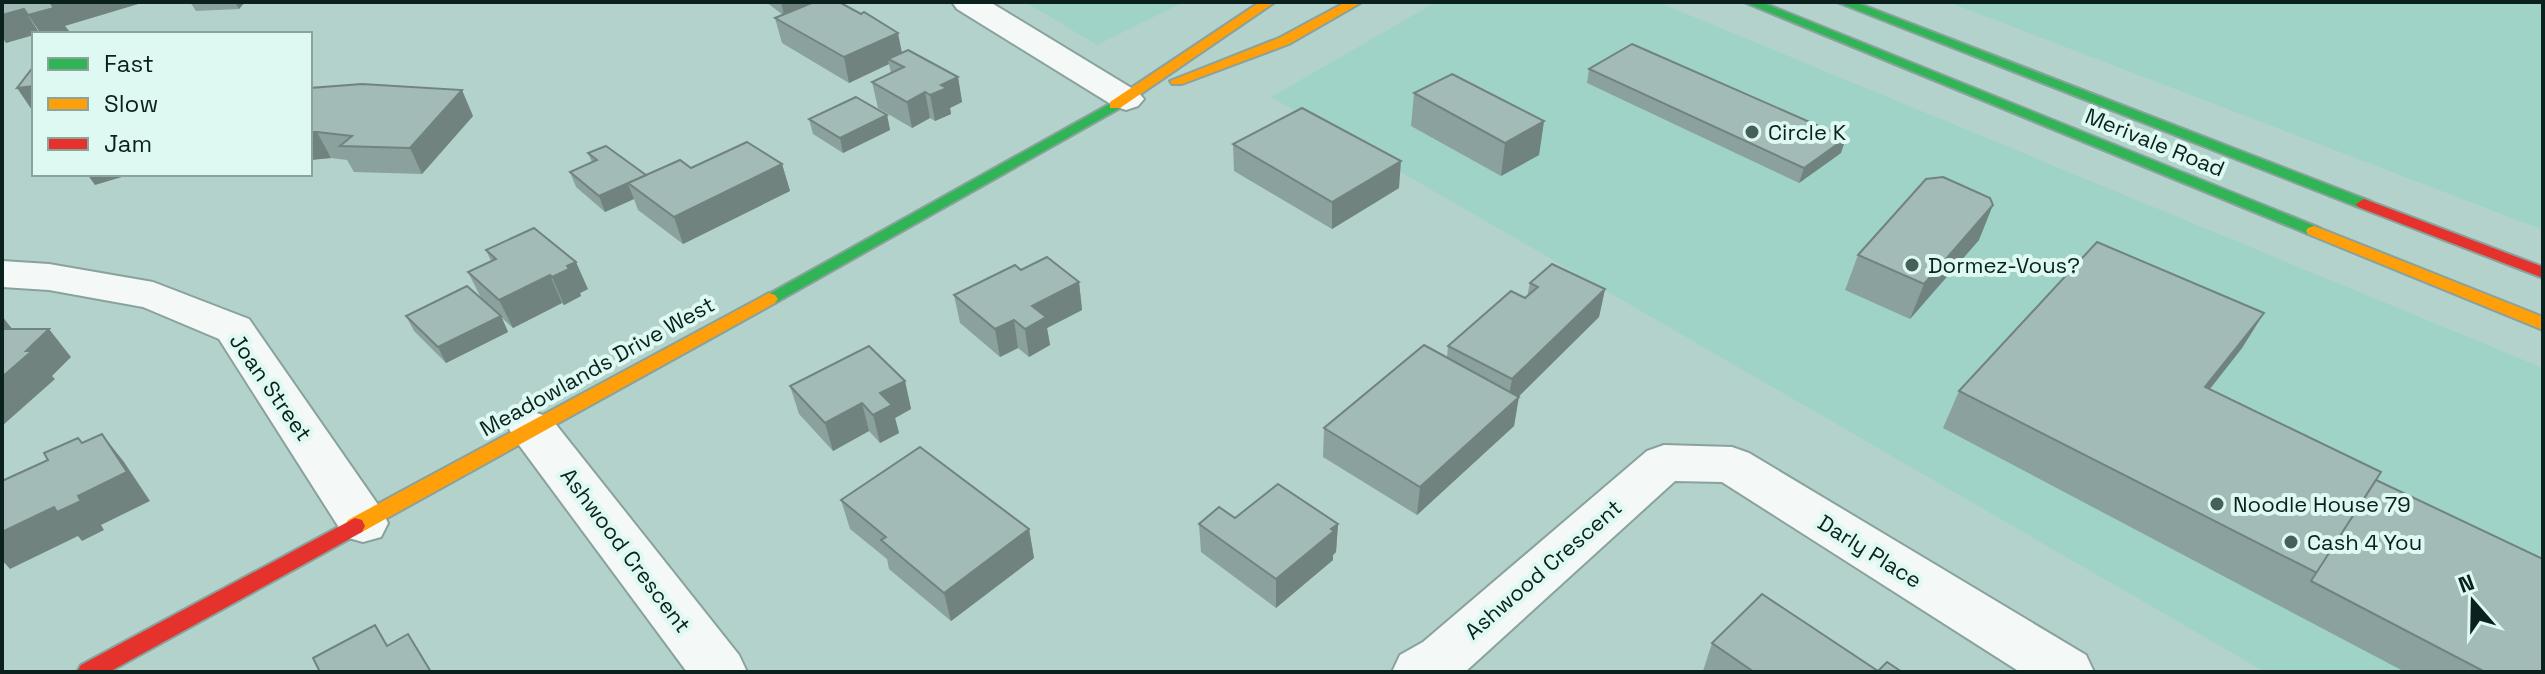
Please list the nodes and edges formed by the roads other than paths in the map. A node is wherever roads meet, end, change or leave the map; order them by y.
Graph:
1 (968, 2) edge
2 (1269, 2) edge
3 (1356, 2) edge
4 (1750, 2) edge
5 (1843, 2) edge
6 (1126, 99) junction
7 (2543, 273) edge
8 (2, 274) edge
9 (2543, 324) edge
10 (533, 429) junction
11 (1664, 463) joint
12 (363, 523) junction
13 (89, 672) edge
14 (719, 672) edge
15 (1420, 672) edge
16 (2066, 672) edge

1 - 6 street
2 - 6 main road, Meadowlands Drive West
3 - 6 main road, Meadowlands Drive West
4 - 9 main road, Merivale Road
5 - 7 main road, Merivale Road
6 - 10 main road, Meadowlands Drive West
8 - 12 street, Joan Street
10 - 12 main road, Meadowlands Drive West
10 - 14 street, Ashwood Crescent
11 - 15 street, Ashwood Crescent
11 - 16 street, Darly Place
12 - 13 main road, Meadowlands Drive West

